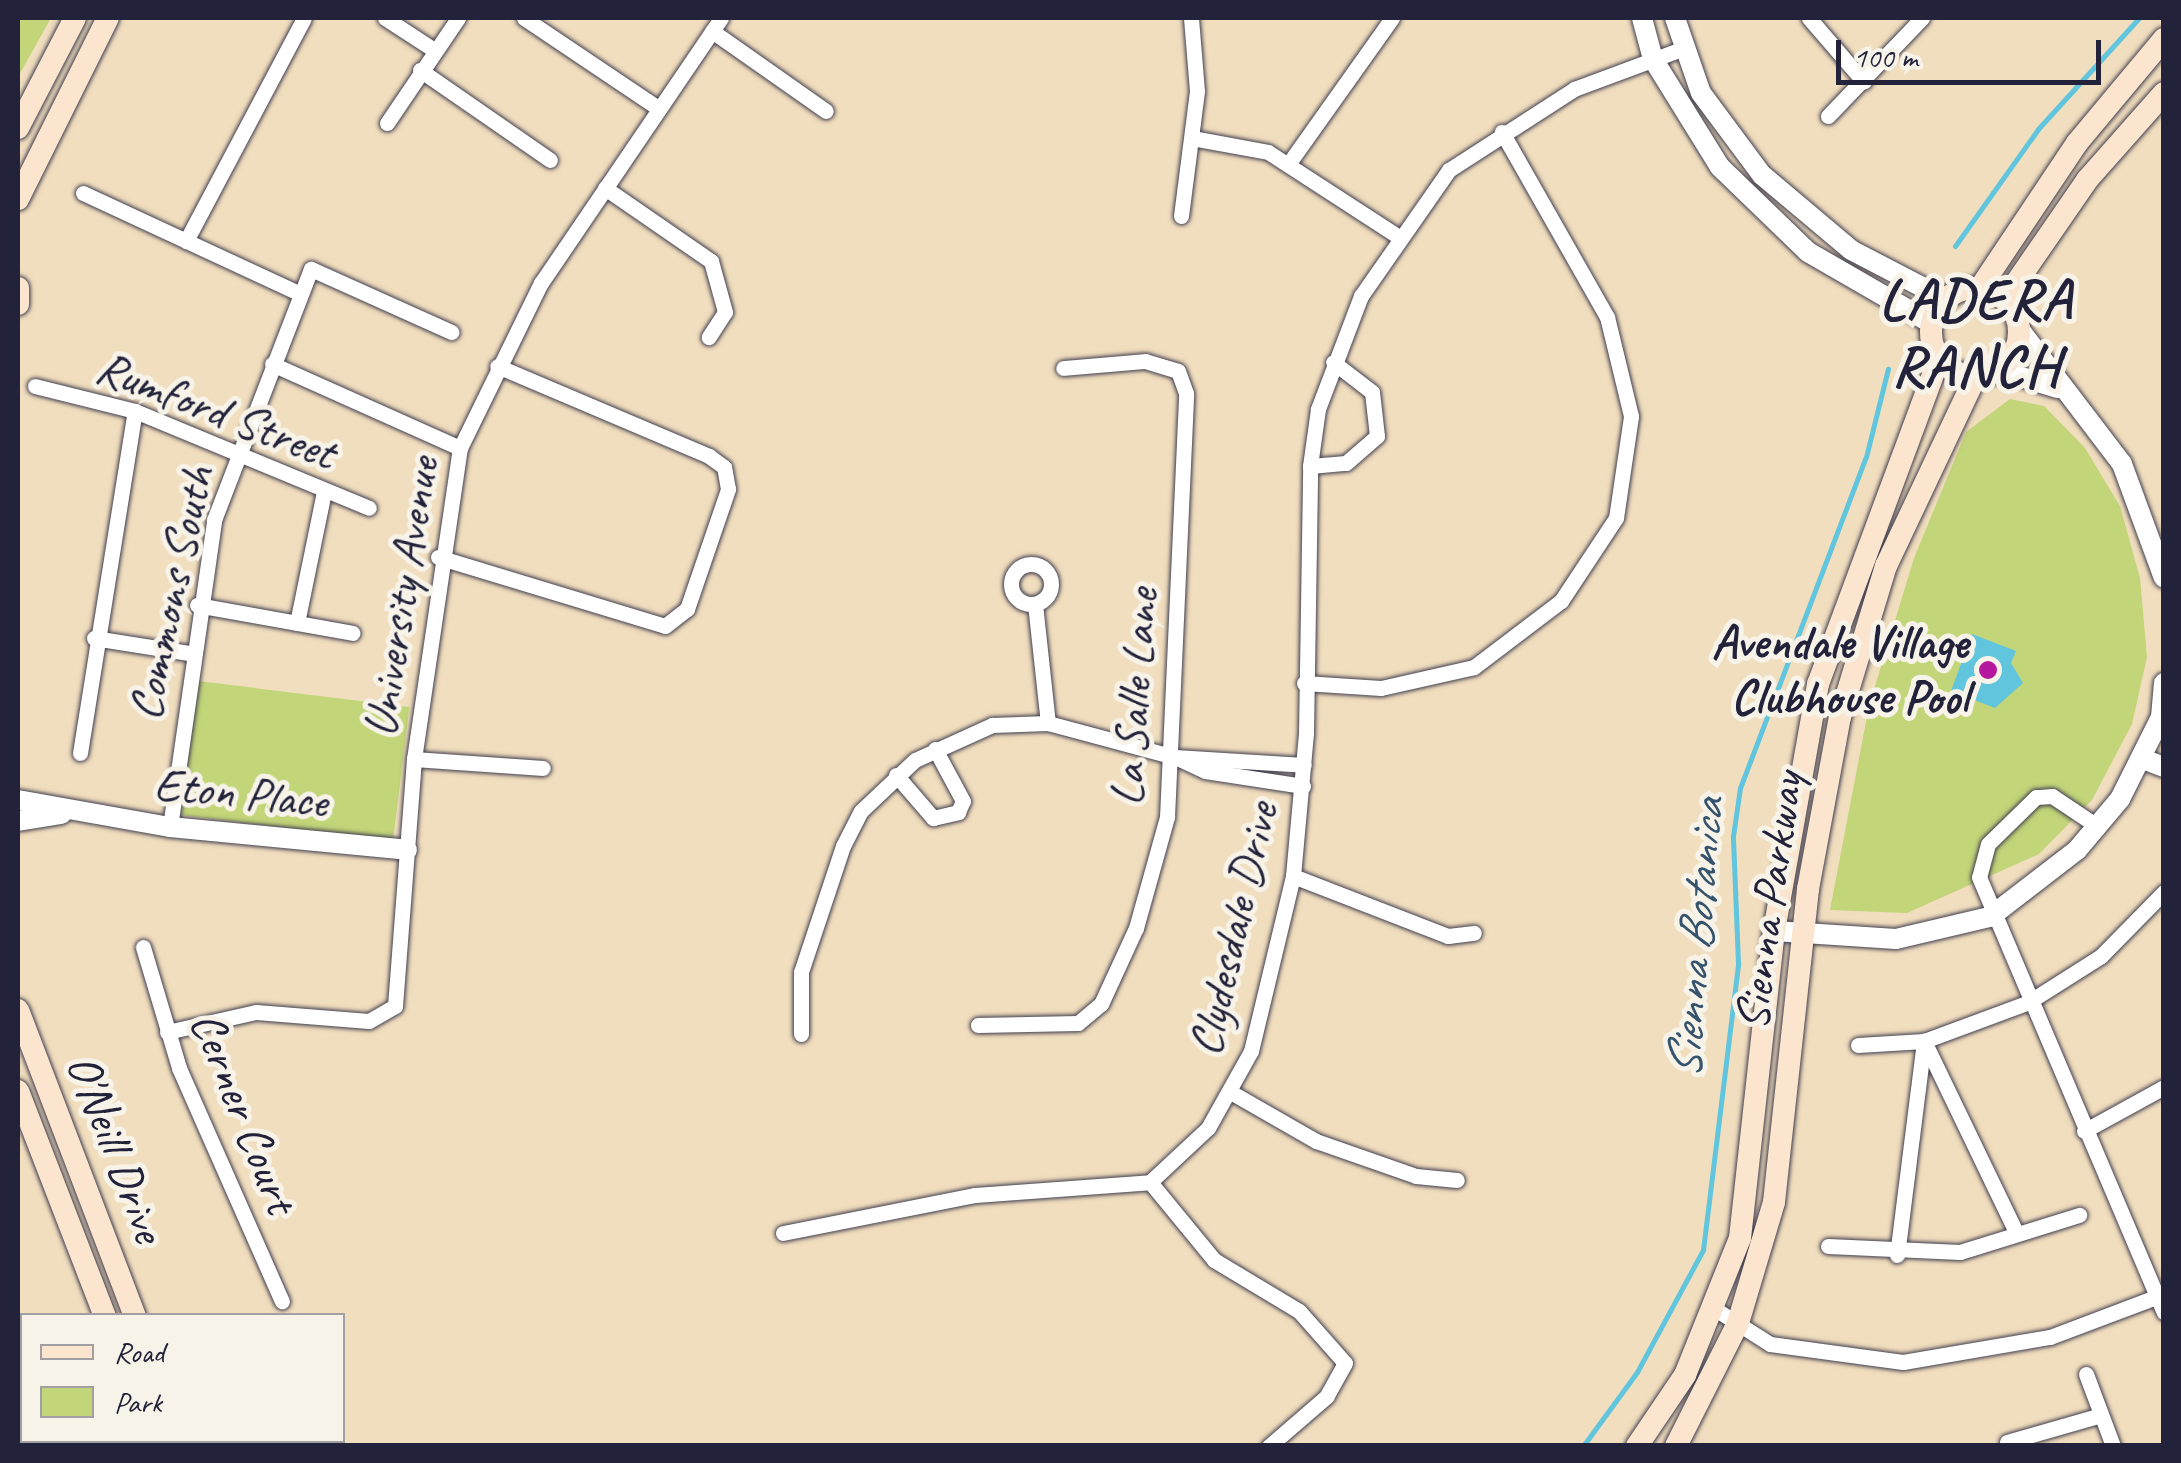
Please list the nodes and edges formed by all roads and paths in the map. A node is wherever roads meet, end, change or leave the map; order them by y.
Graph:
1 (76, 18) edge
2 (108, 18) edge
3 (304, 18) edge
4 (385, 18) edge
5 (458, 18) edge
6 (524, 18) edge
7 (1191, 18) edge
8 (1392, 18) edge
9 (1642, 18) edge
10 (1674, 18) edge
11 (1809, 18) edge
12 (1922, 18) edge
13 (716, 24) edge
14 (2164, 39) edge
15 (1684, 48) junction
16 (434, 50) junction
17 (1654, 58) junction
18 (420, 70) junction
19 (1864, 82) junction
20 (2164, 93) edge
21 (658, 108) junction
22 (826, 111) dead end
23 (1828, 116) dead end
24 (387, 123) dead end
25 (18, 128) edge
26 (1502, 132) junction
27 (1192, 138) junction
28 (550, 160) dead end
29 (1289, 162) junction
30 (604, 188) junction
31 (83, 193) dead end
32 (18, 199) edge
33 (1181, 216) dead end
34 (1396, 235) junction
35 (186, 241) junction
36 (18, 288) edge
37 (1980, 288) junction
38 (301, 294) junction
39 (1945, 299) junction
40 (2005, 299) junction
41 (18, 304) edge
42 (1931, 323) junction
43 (2020, 330) junction
44 (451, 332) dead end
45 (709, 336) dead end
46 (1939, 358) junction
47 (1333, 362) junction
48 (272, 364) junction
49 (496, 366) junction
50 (1063, 368) dead end
51 (1988, 373) junction
52 (35, 386) dead end
53 (2059, 388) junction
54 (135, 411) junction
55 (460, 448) junction
56 (239, 450) junction
57 (1310, 466) junction
58 (324, 490) junction
59 (369, 508) dead end
60 (438, 557) junction
61 (2164, 578) edge
62 (1034, 604) dead end
63 (197, 606) junction
64 (297, 623) junction
65 (352, 633) dead end
66 (94, 638) junction
67 (189, 654) junction
68 (1304, 683) junction
69 (2164, 683) edge
70 (2162, 717) edge
71 (1048, 723) junction
72 (935, 749) junction
73 (80, 754) dead end
74 (1175, 757) junction
75 (2143, 758) junction
76 (414, 759) junction
77 (1304, 766) junction
78 (2164, 767) edge
79 (543, 768) dead end
80 (896, 775) junction
81 (1303, 786) junction
82 (18, 800) edge
83 (68, 812) junction
84 (18, 821) edge
85 (2097, 826) junction
86 (170, 827) junction
87 (407, 850) junction
88 (1293, 876) junction
89 (2164, 892) edge
90 (1990, 916) junction
91 (1774, 931) junction
92 (1474, 933) dead end
93 (1804, 936) junction
94 (144, 947) dead end
95 (2027, 1003) junction
96 (18, 1010) edge
97 (978, 1024) dead end
98 (168, 1032) junction
99 (801, 1034) dead end
100 (1924, 1041) junction
101 (1858, 1044) dead end
102 (2164, 1087) edge
103 (18, 1091) edge
104 (1234, 1094) junction
105 (2084, 1131) junction
106 (1457, 1180) dead end
107 (1150, 1182) junction
108 (2079, 1215) dead end
109 (783, 1232) dead end
110 (2016, 1234) junction
111 (1828, 1246) dead end
112 (1898, 1255) junction
113 (282, 1301) dead end
114 (2161, 1301) edge
115 (1715, 1308) junction
116 (104, 1313) edge
117 (134, 1313) edge
118 (1738, 1323) junction
119 (2086, 1374) dead end
120 (2101, 1416) junction
121 (2052, 1439) edge
122 (2008, 1442) dead end
123 (1269, 1446) edge
124 (1637, 1446) edge
125 (1676, 1446) edge
126 (2113, 1446) edge

1 - 25 main road
2 - 32 main road
3 - 35 street
4 - 16 street
5 - 16 street
6 - 21 street
7 - 27 street
8 - 29 street
9 - 17 street
10 - 15 street
11 - 19 street
12 - 19 street
13 - 21 street, University Avenue
13 - 22 street
14 - 37 main road
15 - 17 street, Clydesdale Drive
15 - 39 street
16 - 18 street
17 - 26 street, Clydesdale Drive
17 - 42 street
18 - 24 street
18 - 28 street
19 - 23 street
20 - 40 main road
21 - 30 street, University Avenue
26 - 34 street, Clydesdale Drive
26 - 68 street
27 - 29 street
27 - 33 street
29 - 34 street
30 - 45 street
30 - 49 street, University Avenue
31 - 35 street
34 - 47 street, Clydesdale Drive
35 - 38 street
36 - 41 main road
37 - 39 main road
37 - 40 main road
38 - 44 street, Commons South
38 - 48 street, Commons South
39 - 42 main road
40 - 43 main road
42 - 46 main road
43 - 51 main road, Sienna Parkway
43 - 53 street
46 - 51 main road
46 - 91 main road, Sienna Parkway
47 - 57 street, Clydesdale Drive
47 - 57 street
48 - 55 street
48 - 56 street, Commons South
49 - 55 street, University Avenue
49 - 60 street
50 - 74 street, La Salle Lane
51 - 53 street
51 - 93 main road, Sienna Parkway
52 - 54 street, Rumford Street
53 - 61 street
54 - 56 street, Rumford Street
54 - 66 street
55 - 60 street, University Avenue
56 - 58 street, Rumford Street
56 - 63 street, Commons South
57 - 68 street, Clydesdale Drive
58 - 59 street, Rumford Street
58 - 64 street
60 - 76 street, University Avenue
62 - 71 street
63 - 64 street
63 - 67 street, Commons South
64 - 65 street
66 - 67 street
66 - 73 street
67 - 86 street, Commons South
68 - 77 street, Clydesdale Drive
69 - 70 street
70 - 75 street
71 - 72 street
71 - 74 street
72 - 80 street
72 - 80 street
74 - 77 street
74 - 81 street
74 - 97 street, La Salle Lane
75 - 78 street
75 - 85 street
76 - 79 street
76 - 87 street, University Avenue
77 - 81 street, Clydesdale Drive
80 - 99 street
81 - 88 street, Clydesdale Drive
82 - 83 street, Eton Place
83 - 84 street, Eton Place
83 - 86 street, Eton Place
85 - 90 street
85 - 90 street
86 - 87 street, Eton Place
87 - 98 street, University Avenue
88 - 92 street
88 - 104 street, Clydesdale Drive
89 - 95 street
90 - 93 street
90 - 95 street
91 - 93 street
91 - 115 main road, Sienna Parkway
93 - 118 main road, Sienna Parkway
94 - 98 street, Cerner Court
95 - 100 street
95 - 105 street
96 - 117 main road, O'Neill Drive
98 - 113 street, Cerner Court
100 - 101 street
100 - 110 street
100 - 112 street
102 - 105 street
103 - 116 main road, O'Neill Drive
104 - 106 street
104 - 107 street, Clydesdale Drive
105 - 114 street
107 - 109 street
107 - 123 street
108 - 110 street
110 - 112 street
111 - 112 street
114 - 118 street
115 - 118 street
115 - 124 main road, Sienna Parkway
118 - 125 main road, Sienna Parkway
119 - 120 street
120 - 121 street
120 - 126 street
121 - 122 street

